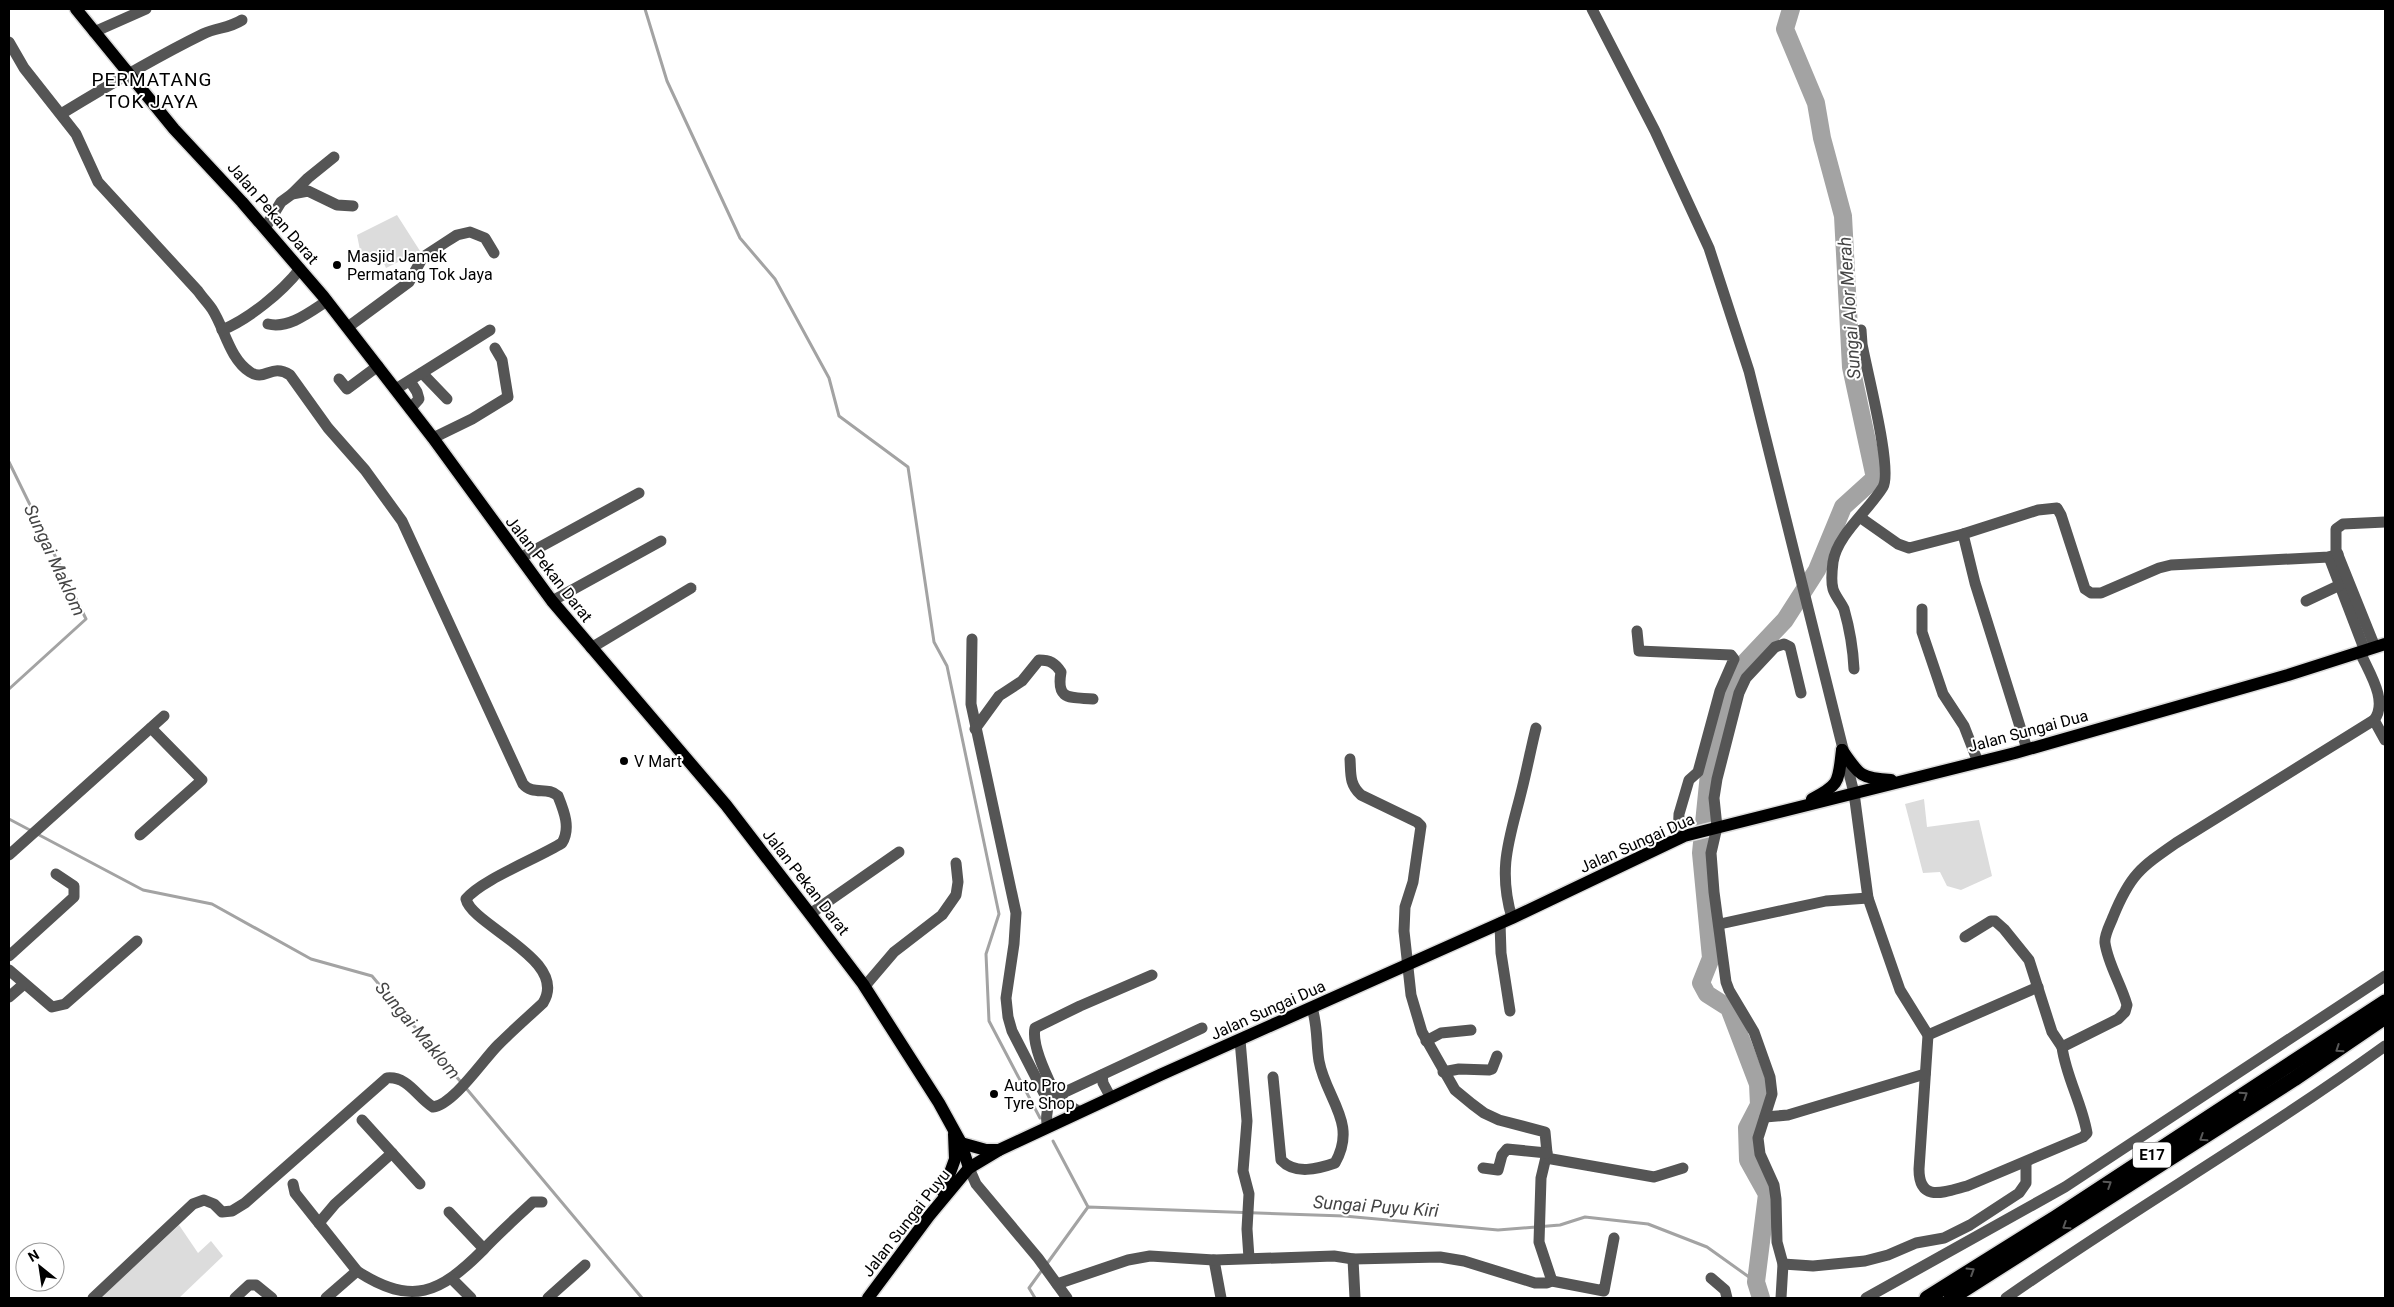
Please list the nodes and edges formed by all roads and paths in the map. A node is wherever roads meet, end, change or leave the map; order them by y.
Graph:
1 (76, 9) edge
2 (146, 9) edge
3 (1592, 9) edge
4 (242, 20) dead end
5 (94, 32) junction
6 (9, 42) edge
7 (128, 73) junction
8 (61, 114) junction
9 (334, 157) dead end
10 (292, 194) junction
11 (353, 206) dead end
12 (265, 228) junction
13 (494, 254) dead end
14 (300, 269) junction
15 (327, 301) junction
16 (268, 324) dead end
17 (348, 327) junction
18 (222, 330) junction
19 (490, 330) dead end
20 (1861, 330) dead end
21 (495, 348) dead end
22 (378, 366) junction
23 (422, 373) junction
24 (338, 379) dead end
25 (410, 381) junction
26 (396, 389) junction
27 (447, 399) dead end
28 (410, 409) junction
29 (432, 438) junction
30 (639, 493) dead end
31 (1861, 518) junction
32 (2385, 522) edge
33 (1963, 534) junction
34 (661, 541) dead end
35 (2333, 555) junction
36 (520, 558) junction
37 (2340, 585) junction
38 (691, 588) dead end
39 (552, 601) junction
40 (2306, 601) dead end
41 (1922, 609) dead end
42 (1637, 631) dead end
43 (972, 639) dead end
44 (591, 648) junction
45 (2371, 649) edge
46 (1854, 669) dead end
47 (1801, 693) dead end
48 (1093, 700) dead end
49 (164, 716) dead end
50 (2374, 720) junction
51 (152, 728) junction
52 (1536, 728) dead end
53 (975, 729) junction
54 (2385, 740) edge
55 (2027, 749) junction
56 (1842, 750) junction
57 (1350, 759) dead end
58 (1978, 762) junction
59 (1902, 781) junction
60 (1854, 794) junction
61 (1794, 808) junction
62 (1715, 827) junction
63 (140, 835) dead end
64 (1681, 838) junction
65 (899, 852) dead end
66 (9, 855) edge
67 (956, 863) dead end
68 (56, 874) dead end
69 (1868, 898) junction
70 (810, 914) junction
71 (1506, 921) junction
72 (1720, 924) junction
73 (1965, 937) dead end
74 (137, 941) dead end
75 (9, 956) edge
76 (1408, 964) junction
77 (9, 970) edge
78 (1152, 975) dead end
79 (2385, 976) edge
80 (24, 984) junction
81 (865, 986) junction
82 (2038, 987) junction
83 (9, 997) edge
84 (2385, 1002) edge
85 (1312, 1008) junction
86 (1510, 1010) dead end
87 (2379, 1017) edge
88 (1202, 1028) dead end
89 (1471, 1030) dead end
90 (1928, 1035) junction
91 (1240, 1040) junction
92 (1426, 1041) junction
93 (2385, 1046) edge
94 (2062, 1047) junction
95 (1497, 1056) dead end
96 (1443, 1072) junction
97 (1102, 1074) junction
98 (1925, 1074) junction
99 (1273, 1077) dead end
100 (1111, 1098) junction
101 (1053, 1100) junction
102 (1080, 1112) junction
103 (1765, 1117) junction
104 (362, 1120) dead end
105 (1048, 1127) junction
106 (954, 1131) junction
107 (961, 1143) junction
108 (999, 1150) junction
109 (392, 1153) junction
110 (1547, 1155) junction
111 (2026, 1162) junction
112 (969, 1168) junction
113 (1483, 1168) dead end
114 (1683, 1168) dead end
115 (293, 1184) dead end
116 (420, 1184) dead end
117 (542, 1202) dead end
118 (449, 1212) dead end
119 (929, 1216) junction
120 (319, 1222) junction
121 (1614, 1238) dead end
122 (484, 1249) junction
123 (1249, 1258) junction
124 (1353, 1259) junction
125 (1214, 1260) junction
126 (1783, 1264) junction
127 (585, 1265) dead end
128 (357, 1271) junction
129 (1711, 1278) dead end
130 (453, 1280) junction
131 (1552, 1281) junction
132 (1056, 1282) junction
133 (93, 1298) edge
134 (234, 1298) edge
135 (272, 1298) edge
136 (326, 1298) edge
137 (471, 1298) edge
138 (548, 1298) edge
139 (868, 1298) edge
140 (1067, 1298) edge
141 (1222, 1298) edge
142 (1355, 1298) edge
143 (1727, 1298) edge
144 (1781, 1298) edge
145 (1866, 1298) edge
146 (1928, 1298) edge
147 (1951, 1298) edge
148 (2006, 1298) edge

1 - 5 main road, Jalan Pekan Darat
2 - 5 street
3 - 56 street
4 - 7 street
5 - 7 main road, Jalan Pekan Darat
6 - 8 street
7 - 8 street
7 - 12 main road, Jalan Pekan Darat
8 - 18 street
9 - 10 street
10 - 11 street
10 - 12 street
12 - 14 main road, Jalan Pekan Darat
13 - 17 street
14 - 15 main road, Jalan Pekan Darat
14 - 18 street
15 - 16 street
15 - 17 main road, Jalan Pekan Darat
17 - 22 main road, Jalan Pekan Darat
18 - 133 street
19 - 23 street
20 - 31 street
21 - 29 street
22 - 24 street
22 - 26 main road, Jalan Pekan Darat
23 - 25 street
23 - 27 street
25 - 26 street
25 - 28 street
26 - 28 main road, Jalan Pekan Darat
28 - 29 main road, Jalan Pekan Darat
29 - 36 main road, Jalan Pekan Darat
30 - 36 street
31 - 33 street
31 - 46 street
32 - 35 street
33 - 35 street
33 - 55 street
34 - 39 street
35 - 37 street
35 - 45 street
36 - 39 main road, Jalan Pekan Darat
37 - 40 street
37 - 45 street
38 - 44 street
39 - 44 main road, Jalan Pekan Darat
41 - 58 street
42 - 64 street
43 - 53 street
44 - 70 main road, Jalan Pekan Darat
45 - 50 street
45 - 55 main road, Jalan Sungai Dua
47 - 62 street
48 - 53 street
49 - 51 street
50 - 54 street
50 - 94 street
51 - 63 street
51 - 66 street
52 - 71 street
53 - 101 street
55 - 58 main road, Jalan Sungai Dua
56 - 59 main road
56 - 60 street
56 - 61 main road
57 - 76 street
58 - 59 main road, Jalan Sungai Dua
59 - 60 main road, Jalan Sungai Dua
60 - 61 main road, Jalan Sungai Dua
60 - 69 street
61 - 62 main road, Jalan Sungai Dua
62 - 64 main road, Jalan Sungai Dua
62 - 72 street
64 - 71 main road, Jalan Sungai Dua
65 - 70 street
67 - 81 street
68 - 75 street
69 - 72 street
69 - 90 street
70 - 81 main road, Jalan Pekan Darat
71 - 76 main road, Jalan Sungai Dua
71 - 86 street
72 - 103 street
73 - 82 street
74 - 80 street
76 - 85 main road, Jalan Sungai Dua
76 - 92 street
77 - 80 street
78 - 101 street
79 - 145 street
80 - 83 street
81 - 106 main road, Jalan Pekan Darat
82 - 90 street
82 - 94 street
84 - 87 highway, E17
85 - 91 main road, Jalan Sungai Dua
85 - 99 street
146 -> 87 highway, E17
87 -> 147 highway, E17
88 - 97 street
89 - 92 street
90 - 98 street
91 - 100 main road, Jalan Sungai Dua
91 - 123 street
92 - 96 street
93 - 148 street
94 - 111 street
95 - 96 street
96 - 110 street
97 - 100 street
97 - 101 street
98 - 103 street
98 - 111 street
100 - 102 main road, Jalan Sungai Dua
101 - 102 street
101 - 105 street
102 - 105 main road, Jalan Sungai Dua
103 - 126 street
104 - 109 street
105 - 108 main road, Jalan Sungai Dua
106 - 107 main road, Jalan Pekan Darat
106 - 119 main road
107 - 108 main road
107 - 112 main road, Jalan Pekan Darat
108 - 112 main road, Jalan Sungai Dua
109 - 116 street
109 - 120 street
110 - 113 street
110 - 114 street
110 - 131 street
111 - 126 street
112 - 119 main road, Jalan Sungai Puyu
112 - 132 street
115 - 120 street
117 - 122 street
118 - 122 street
119 - 139 main road, Jalan Sungai Puyu
120 - 128 street
121 - 131 street
122 - 130 street
123 - 124 street
123 - 125 street
124 - 131 street
124 - 142 street
125 - 132 street
125 - 141 street
126 - 144 street
127 - 138 street
128 - 130 street
128 - 136 street
129 - 143 street
130 - 137 street
132 - 140 street
134 - 135 street

